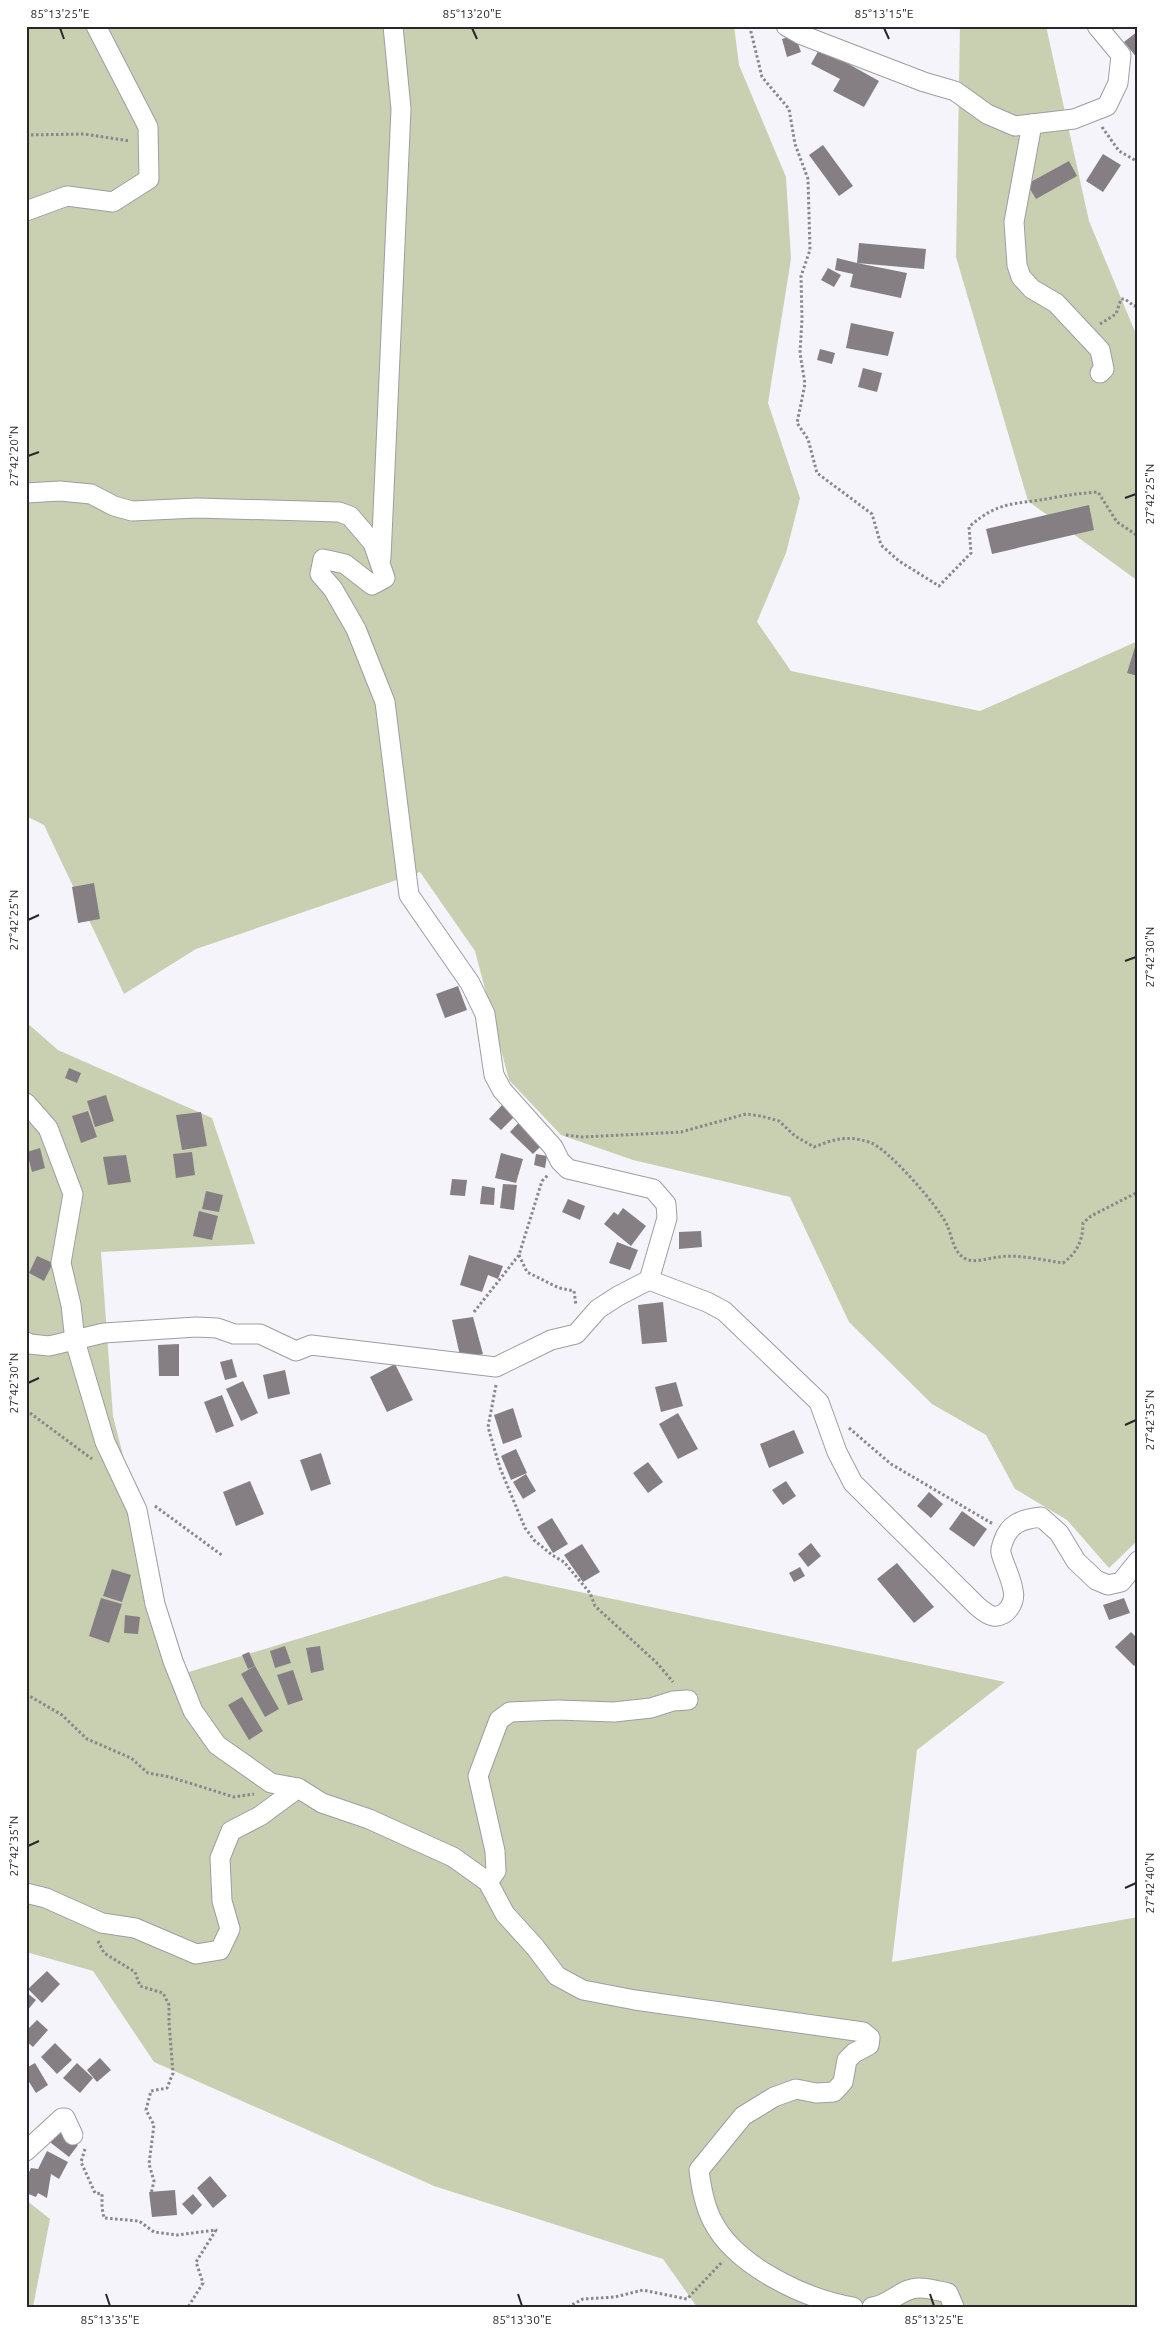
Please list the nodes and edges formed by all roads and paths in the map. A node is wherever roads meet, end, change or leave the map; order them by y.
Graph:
1 (96, 26) edge
2 (393, 26) edge
3 (752, 26) edge
4 (786, 26) edge
5 (1097, 26) edge
6 (1092, 111) junction
7 (1032, 124) junction
8 (26, 135) edge
9 (148, 144) junction
10 (1138, 162) edge
11 (26, 210) edge
12 (1138, 305) edge
13 (1090, 340) junction
14 (1100, 373) dead end
15 (26, 493) edge
16 (1138, 536) edge
17 (380, 562) junction
18 (26, 1103) edge
19 (553, 1147) junction
20 (1138, 1192) edge
21 (520, 1255) junction
22 (649, 1280) junction
23 (474, 1312) dead end
24 (576, 1334) junction
25 (75, 1341) junction
26 (26, 1342) edge
27 (496, 1367) junction
28 (844, 1424) dead end
29 (1006, 1532) junction
30 (1138, 1561) edge
31 (26, 1694) edge
32 (688, 1700) joint
33 (298, 1788) junction
34 (261, 1793) dead end
35 (488, 1882) junction
36 (26, 1893) edge
37 (102, 1923) junction
38 (73, 2135) joint
39 (26, 2151) edge
40 (150, 2194) dead end
41 (734, 2250) junction
42 (188, 2307) edge
43 (568, 2307) edge
44 (853, 2307) edge
45 (872, 2307) edge
46 (954, 2307) edge

1 - 9 street
2 - 17 street
3 - 16 path
4 - 7 street
5 - 6 street
6 - 7 street
6 - 10 path
7 - 13 street
8 - 9 path
9 - 11 street
12 - 13 path
13 - 14 street
15 - 17 street
17 - 19 street
18 - 25 street
19 - 20 path
19 - 21 path
19 - 22 street
21 - 23 path
21 - 24 path
22 - 24 street
22 - 29 street
24 - 27 street
25 - 26 street
25 - 27 street
25 - 33 street
27 - 32 path
28 - 29 path
29 - 30 street
31 - 34 path
32 - 35 street
33 - 35 street
33 - 37 street
35 - 41 street
36 - 37 street
37 - 40 path
38 - 39 street
38 - 42 path
41 - 43 path
41 - 44 street
45 - 46 street

